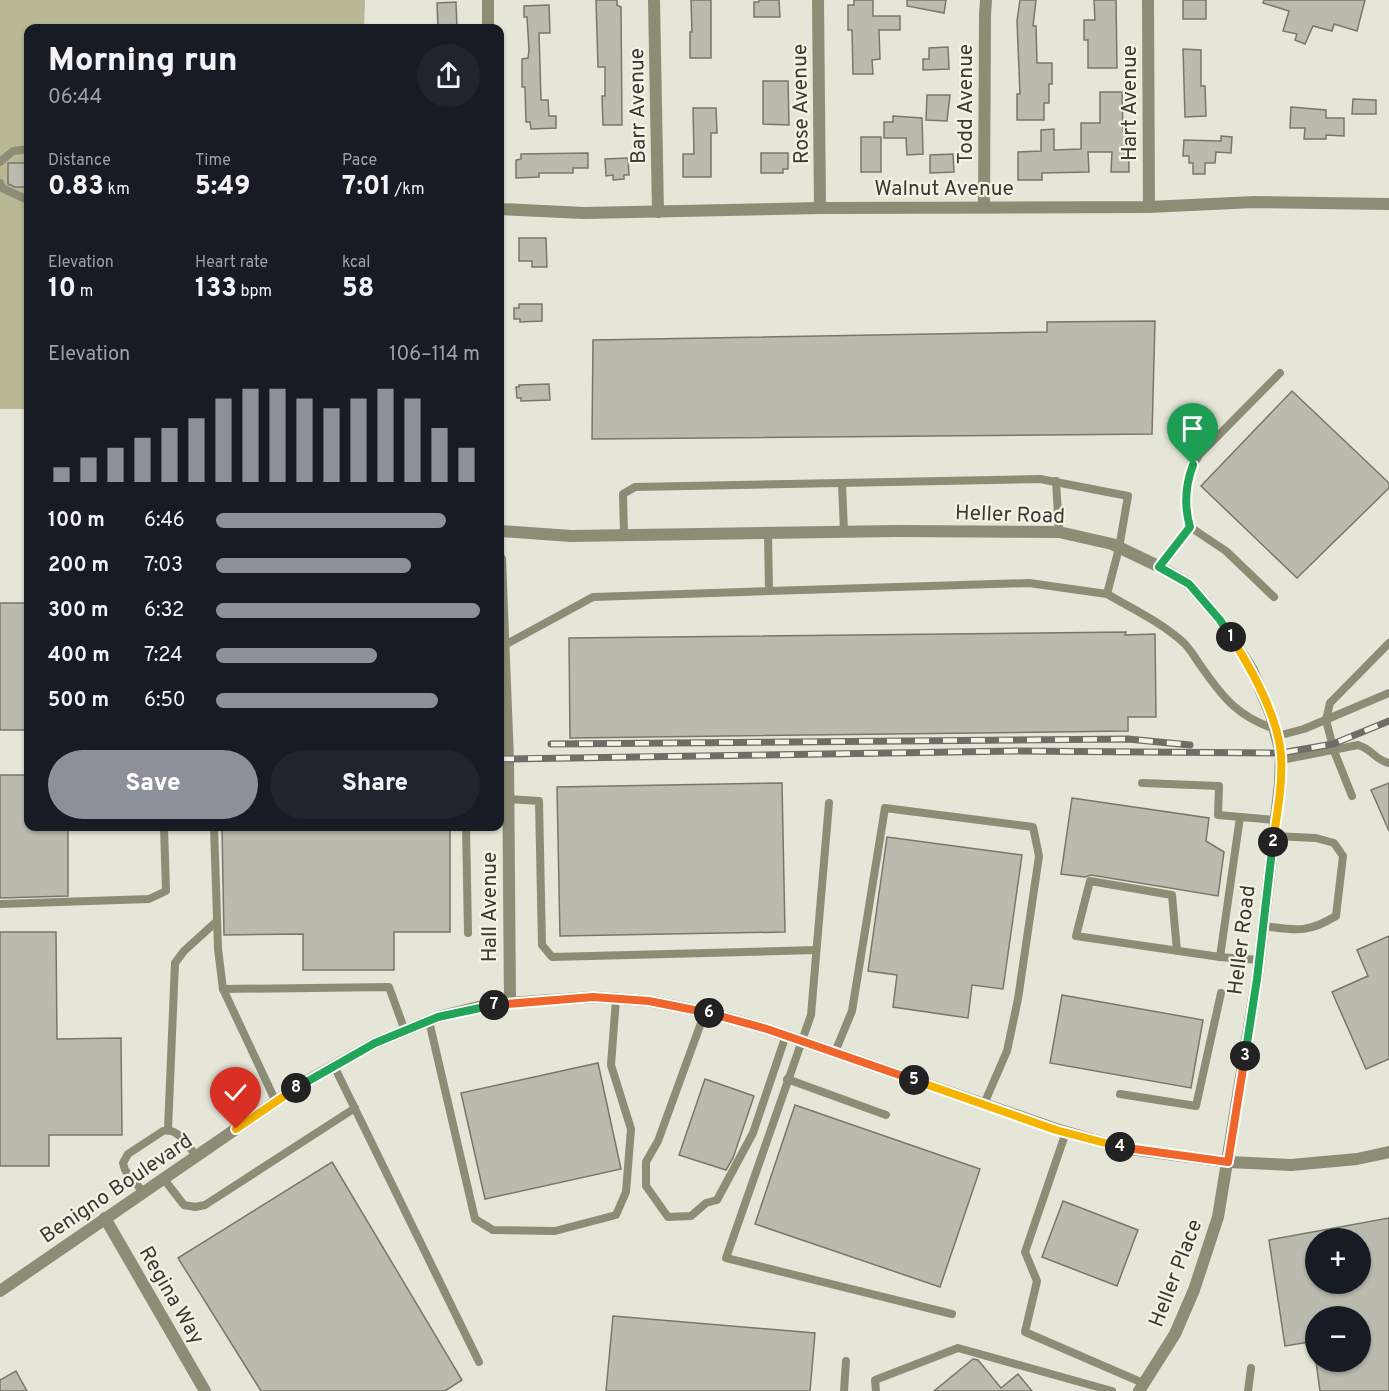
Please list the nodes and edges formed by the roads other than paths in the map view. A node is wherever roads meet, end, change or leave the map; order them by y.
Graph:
1 (488, 0) edge
2 (654, 0) edge
3 (818, 0) edge
4 (986, 0) edge
5 (1148, 0) edge
6 (488, 24) edge
7 (24, 150) edge
8 (0, 162) edge
9 (0, 183) edge
10 (24, 198) edge
11 (1389, 204) edge
12 (984, 207) junction
13 (1149, 207) junction
14 (820, 208) junction
15 (504, 209) edge
16 (658, 212) junction
17 (1280, 373) dead end
18 (1056, 481) junction
19 (842, 483) junction
20 (1190, 527) junction
21 (504, 531) edge
22 (843, 532) junction
23 (1059, 532) junction
24 (768, 533) junction
25 (624, 536) junction
26 (1119, 548) junction
27 (1159, 567) junction
28 (769, 591) junction
29 (1107, 594) junction
30 (1274, 597) dead end
31 (1389, 643) edge
32 (504, 645) edge
33 (1389, 650) edge
34 (1376, 656) junction
35 (1389, 693) edge
36 (1326, 720) junction
37 (1276, 732) junction
38 (1334, 750) junction
39 (1281, 760) junction
40 (1389, 764) edge
41 (504, 780) edge
42 (1142, 783) dead end
43 (1352, 796) dead end
44 (508, 799) junction
45 (829, 803) dead end
46 (1240, 816) junction
47 (1276, 820) junction
48 (164, 831) edge
49 (214, 831) edge
50 (466, 831) edge
51 (1274, 836) junction
52 (0, 904) edge
53 (217, 921) junction
54 (1263, 926) junction
55 (468, 933) dead end
56 (816, 950) junction
57 (1177, 951) junction
58 (1221, 957) junction
59 (1259, 960) junction
60 (224, 989) junction
61 (1221, 993) dead end
62 (616, 999) junction
63 (510, 1004) junction
64 (705, 1012) junction
65 (429, 1021) junction
66 (405, 1031) junction
67 (786, 1035) junction
68 (800, 1041) junction
69 (835, 1052) junction
70 (334, 1066) junction
71 (787, 1079) junction
72 (1120, 1094) dead end
73 (276, 1102) junction
74 (984, 1104) junction
75 (355, 1108) junction
76 (886, 1115) dead end
77 (168, 1130) junction
78 (1066, 1132) junction
79 (1389, 1152) edge
80 (196, 1156) junction
81 (1228, 1162) junction
82 (163, 1178) junction
83 (143, 1192) junction
84 (105, 1218) junction
85 (0, 1291) edge
86 (952, 1314) dead end
87 (846, 1361) dead end
88 (479, 1362) dead end
89 (1251, 1368) dead end
90 (1141, 1387) edge
91 (205, 1391) edge
92 (844, 1391) edge
93 (876, 1391) edge
94 (1112, 1391) edge
95 (1248, 1391) edge

1 - 6 street
2 - 16 street, Barr Avenue
3 - 14 street, Rose Avenue
4 - 12 street, Todd Avenue
5 - 13 street, Hart Avenue
7 - 8 lane
9 - 10 lane
11 - 13 street, Walnut Avenue
12 - 13 street, Walnut Avenue
12 - 14 street, Walnut Avenue
14 - 16 street, Walnut Avenue
15 - 16 street, Walnut Avenue
17 - 20 lane
18 - 19 lane
18 - 23 lane
18 - 26 lane
19 - 22 lane
19 - 25 lane
20 - 27 lane
20 - 30 lane
21 - 25 street, Heller Road
22 - 23 street, Heller Road
22 - 24 street, Heller Road
23 - 26 street, Heller Road
24 - 25 street, Heller Road
24 - 28 lane
26 - 27 street, Heller Road
26 - 29 lane
27 - 37 street, Heller Road
28 - 29 lane
28 - 32 lane
29 - 37 lane
31 - 34 lane
33 - 34 lane
34 - 36 lane
35 - 36 lane
36 - 37 lane
36 - 38 lane
37 - 39 street, Heller Road
38 - 39 lane
38 - 40 lane
38 - 43 lane
39 - 47 street, Heller Road
41 - 44 street, Hall Avenue
42 - 46 lane
44 - 56 lane
44 - 63 street, Hall Avenue
45 - 56 lane
46 - 47 lane
46 - 58 lane
47 - 51 street, Heller Road
48 - 52 lane
49 - 53 lane
50 - 55 lane
51 - 54 street, Heller Road
51 - 54 lane
53 - 60 lane
53 - 77 lane
54 - 59 street, Heller Road
56 - 68 lane
57 - 57 lane
57 - 58 lane
58 - 59 lane
59 - 81 street, Heller Road
60 - 66 lane
60 - 73 lane
61 - 72 lane
62 - 63 street, Benigno Boulevard
62 - 64 street, Benigno Boulevard
62 - 65 lane
63 - 65 street, Benigno Boulevard
64 - 67 street, Benigno Boulevard
64 - 67 lane
65 - 66 street, Benigno Boulevard
66 - 70 street, Benigno Boulevard
67 - 68 street, Benigno Boulevard
68 - 69 street, Benigno Boulevard
68 - 71 lane
69 - 74 street, Benigno Boulevard
69 - 74 lane
70 - 73 street, Benigno Boulevard
70 - 75 lane
71 - 76 lane
71 - 86 lane
73 - 80 street, Benigno Boulevard
74 - 78 street, Benigno Boulevard
75 - 82 lane
75 - 88 lane
77 - 80 lane
77 - 83 lane
78 - 81 street, Benigno Boulevard
78 - 90 lane
79 - 81 street, Benigno Boulevard
80 - 82 street, Benigno Boulevard
81 - 90 street, Heller Place
82 - 83 street, Benigno Boulevard
83 - 84 street, Benigno Boulevard
84 - 85 street, Benigno Boulevard
84 - 91 street, Regina Way
87 - 92 lane
89 - 95 lane
93 - 94 lane

